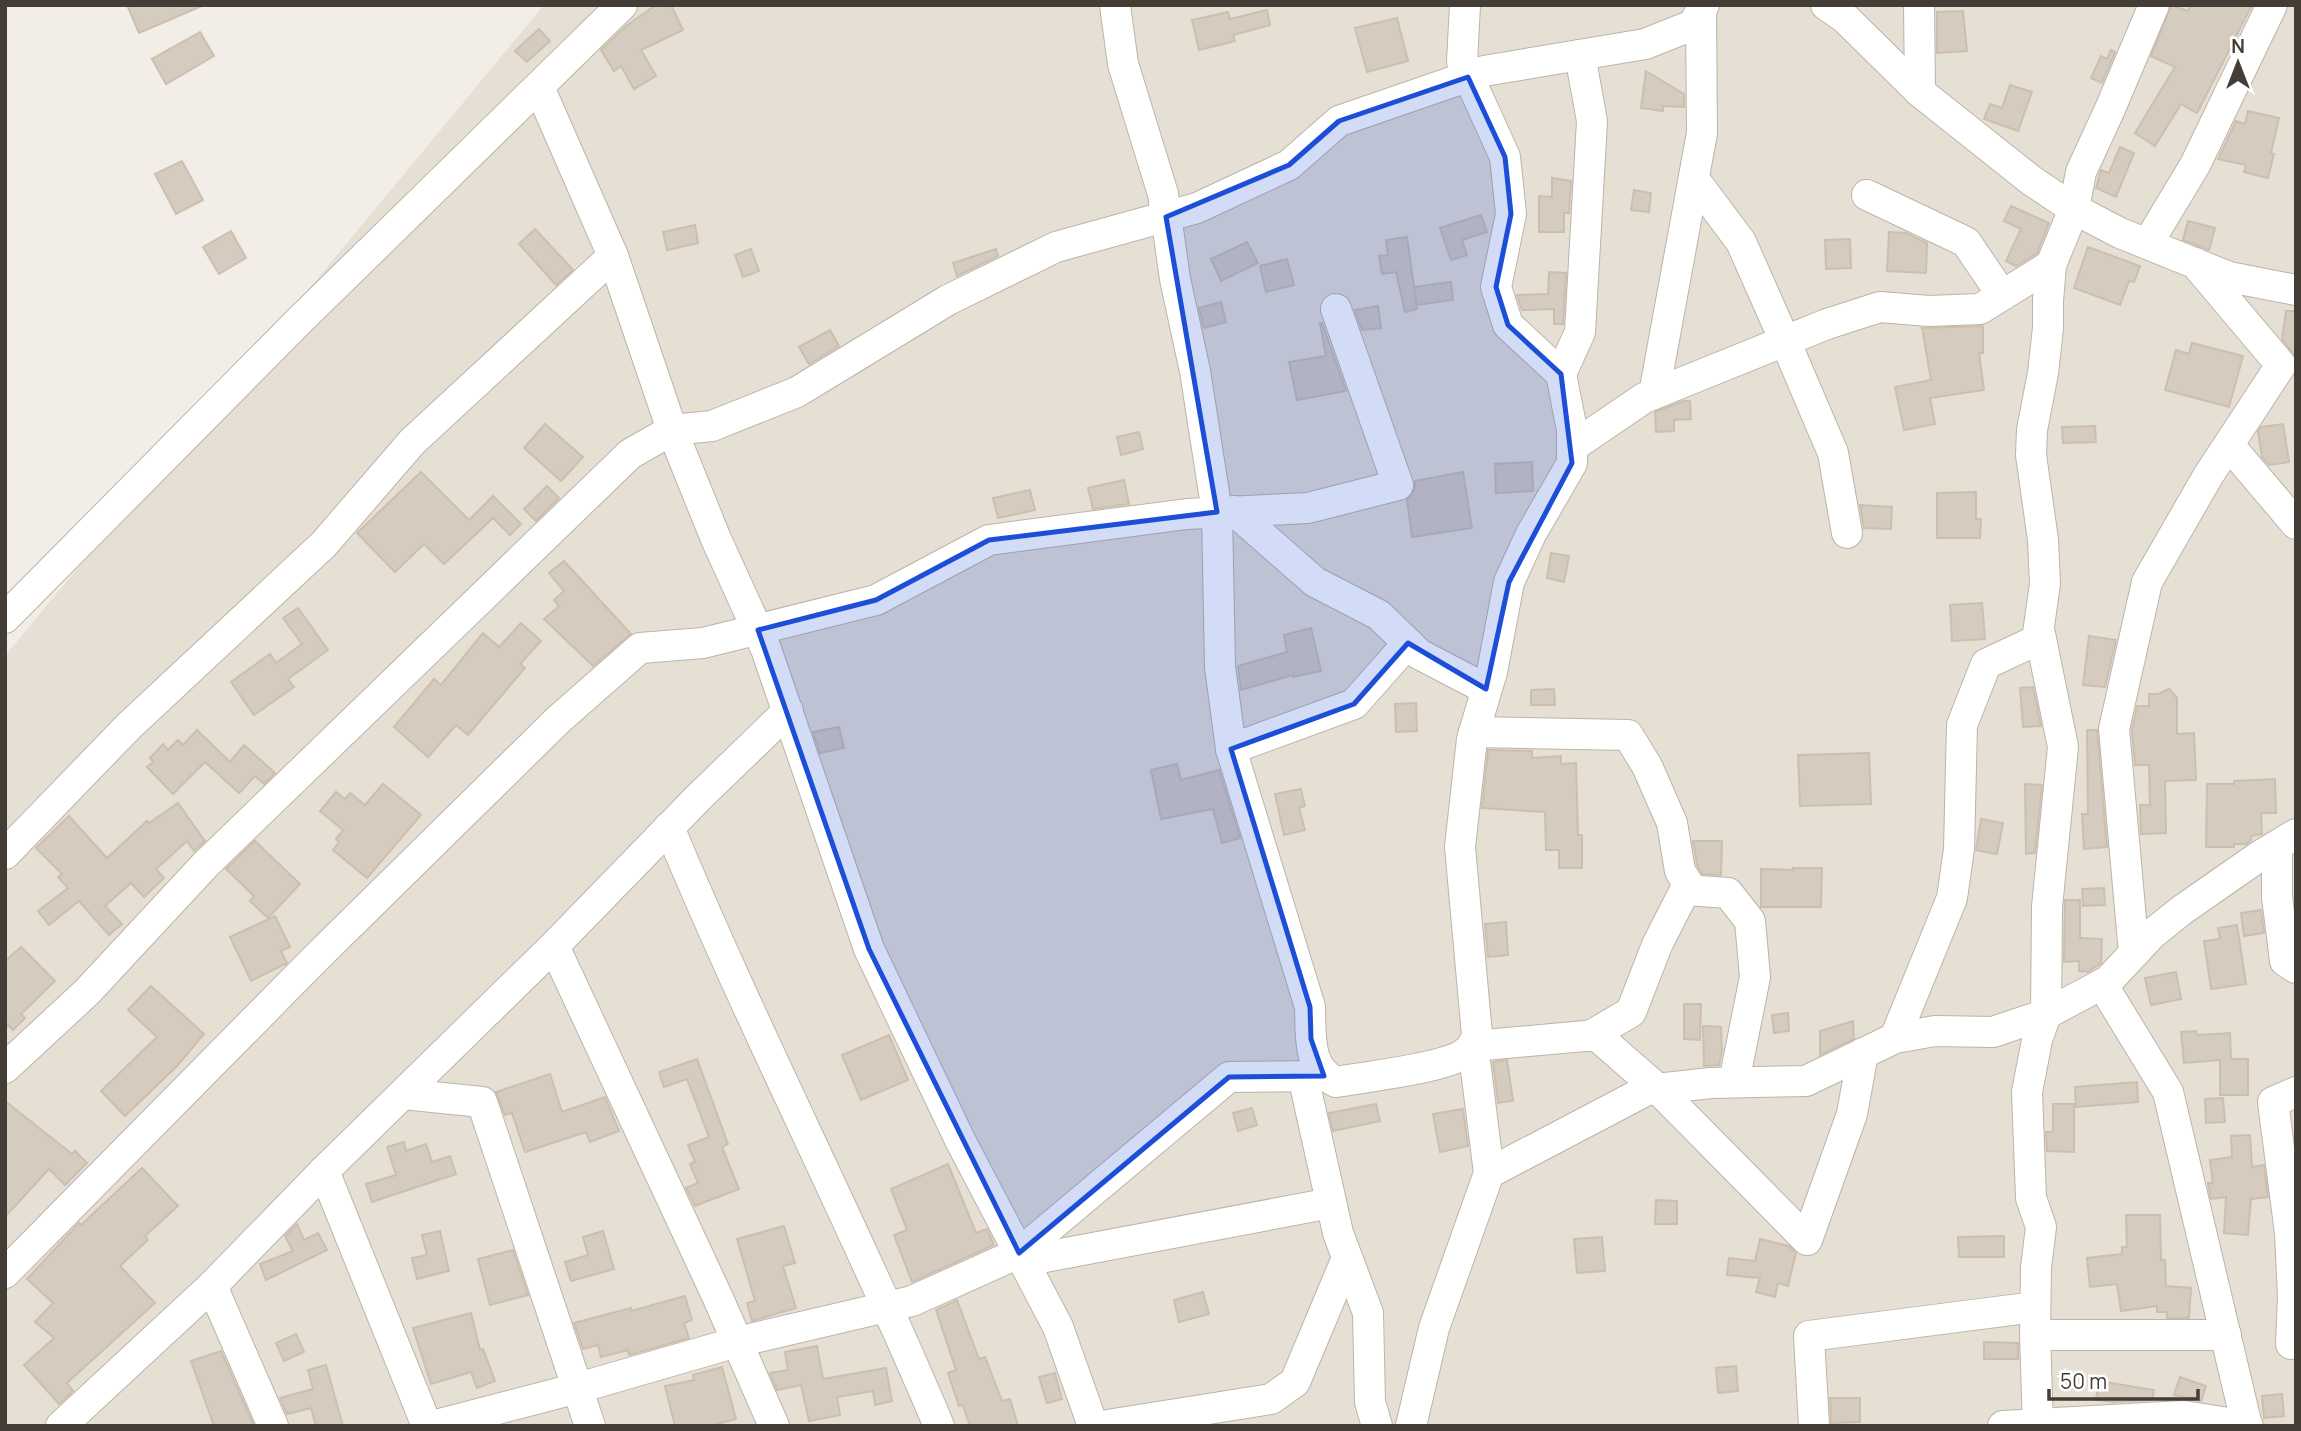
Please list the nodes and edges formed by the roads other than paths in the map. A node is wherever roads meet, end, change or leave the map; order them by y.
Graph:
1 (622, 5) edge
2 (1115, 5) edge
3 (1465, 5) edge
4 (1919, 5) edge
5 (2154, 5) edge
6 (2272, 5) edge
7 (1702, 7) edge
8 (1842, 10) edge
9 (1580, 55) junction
10 (1468, 77) junction
11 (539, 86) junction
12 (1920, 92) junction
13 (1693, 179) junction
14 (1867, 195) dead end
15 (2074, 209) junction
16 (1166, 216) junction
17 (2148, 243) junction
18 (613, 256) junction
19 (2195, 263) junction
20 (2051, 265) junction
21 (2296, 290) edge
22 (2002, 295) junction
23 (1336, 309) dead end
24 (1784, 340) junction
25 (1561, 374) junction
26 (1654, 394) junction
27 (672, 430) junction
28 (2229, 445) junction
29 (1572, 447) junction
30 (1225, 512) junction
31 (2296, 524) edge
32 (1847, 533) dead end
33 (5, 618) edge
34 (2039, 629) junction
35 (758, 630) junction
36 (1408, 643) junction
37 (1486, 689) junction
38 (788, 711) junction
39 (1474, 732) junction
40 (1231, 749) junction
41 (669, 827) junction
42 (2286, 841) edge
43 (5, 854) edge
44 (1692, 890) junction
45 (554, 946) junction
46 (2134, 953) junction
47 (2296, 968) edge
48 (2102, 984) junction
49 (2046, 1014) junction
50 (1590, 1036) junction
51 (1895, 1038) junction
52 (1473, 1046) junction
53 (1863, 1053) junction
54 (5, 1068) edge
55 (1313, 1076) junction
56 (1734, 1082) junction
57 (1658, 1089) junction
58 (2296, 1092) edge
59 (403, 1094) junction
60 (324, 1171) junction
61 (1489, 1173) junction
62 (1331, 1202) junction
63 (2293, 1233) edge
64 (1021, 1257) junction
65 (1347, 1258) junction
66 (5, 1273) edge
67 (212, 1286) junction
68 (887, 1307) junction
69 (2035, 1321) junction
70 (2225, 1335) junction
71 (737, 1342) junction
72 (2291, 1344) dead end
73 (578, 1388) junction
74 (2038, 1425) edge
75 (61, 1426) edge
76 (272, 1426) edge
77 (430, 1426) edge
78 (590, 1426) edge
79 (774, 1426) edge
80 (939, 1426) edge
81 (1093, 1426) edge
82 (1101, 1426) edge
83 (1377, 1426) edge
84 (1411, 1426) edge
85 (1814, 1426) edge
86 (2003, 1426) edge
87 (2247, 1426) edge

1 - 11 street
2 - 16 street
3 - 10 street
4 - 12 street
5 - 15 street
6 - 17 street
7 - 9 street
7 - 13 street
8 - 12 street
9 - 10 street
9 - 25 street
10 - 16 street
10 - 25 street
11 - 18 street
11 - 33 street
12 - 15 street
13 - 24 street
13 - 26 street
14 - 22 street
15 - 17 street
15 - 20 street
16 - 27 street
16 - 30 street
17 - 19 street
18 - 27 street
18 - 43 street
19 - 21 street
19 - 28 street
20 - 22 street
20 - 34 street
22 - 24 street
23 - 30 street
24 - 26 street
24 - 32 street
25 - 29 street
26 - 29 street
27 - 35 street
27 - 54 street
28 - 31 street
28 - 46 street
29 - 37 street
30 - 35 street
30 - 36 street
30 - 40 street
34 - 49 street
34 - 51 street
35 - 38 street
35 - 66 street
36 - 37 street
36 - 40 street
37 - 39 street
38 - 41 street
38 - 64 street
39 - 44 street
39 - 52 street
40 - 55 street
41 - 45 street
41 - 68 street
42 - 46 street
42 - 47 street
44 - 50 street
44 - 56 street
45 - 59 street
45 - 71 street
46 - 48 street
48 - 49 street
48 - 70 street
49 - 51 street
49 - 69 street
50 - 52 street
50 - 57 street
51 - 53 street
52 - 55 street
52 - 61 street
53 - 56 street
53 - 57 street
55 - 62 street
55 - 64 street
56 - 57 street
57 - 61 street
58 - 63 street
59 - 60 street
59 - 73 street
60 - 67 street
60 - 77 street
61 - 84 street
62 - 64 street
62 - 65 street
63 - 72 street
64 - 68 street
64 - 81 street
65 - 82 street
65 - 83 street
67 - 75 street
67 - 76 street
68 - 71 street
68 - 80 street
69 - 70 street
69 - 74 street
69 - 85 street
70 - 87 street
71 - 73 street
71 - 79 street
73 - 77 street
73 - 78 street
74 - 86 street
74 - 87 street

